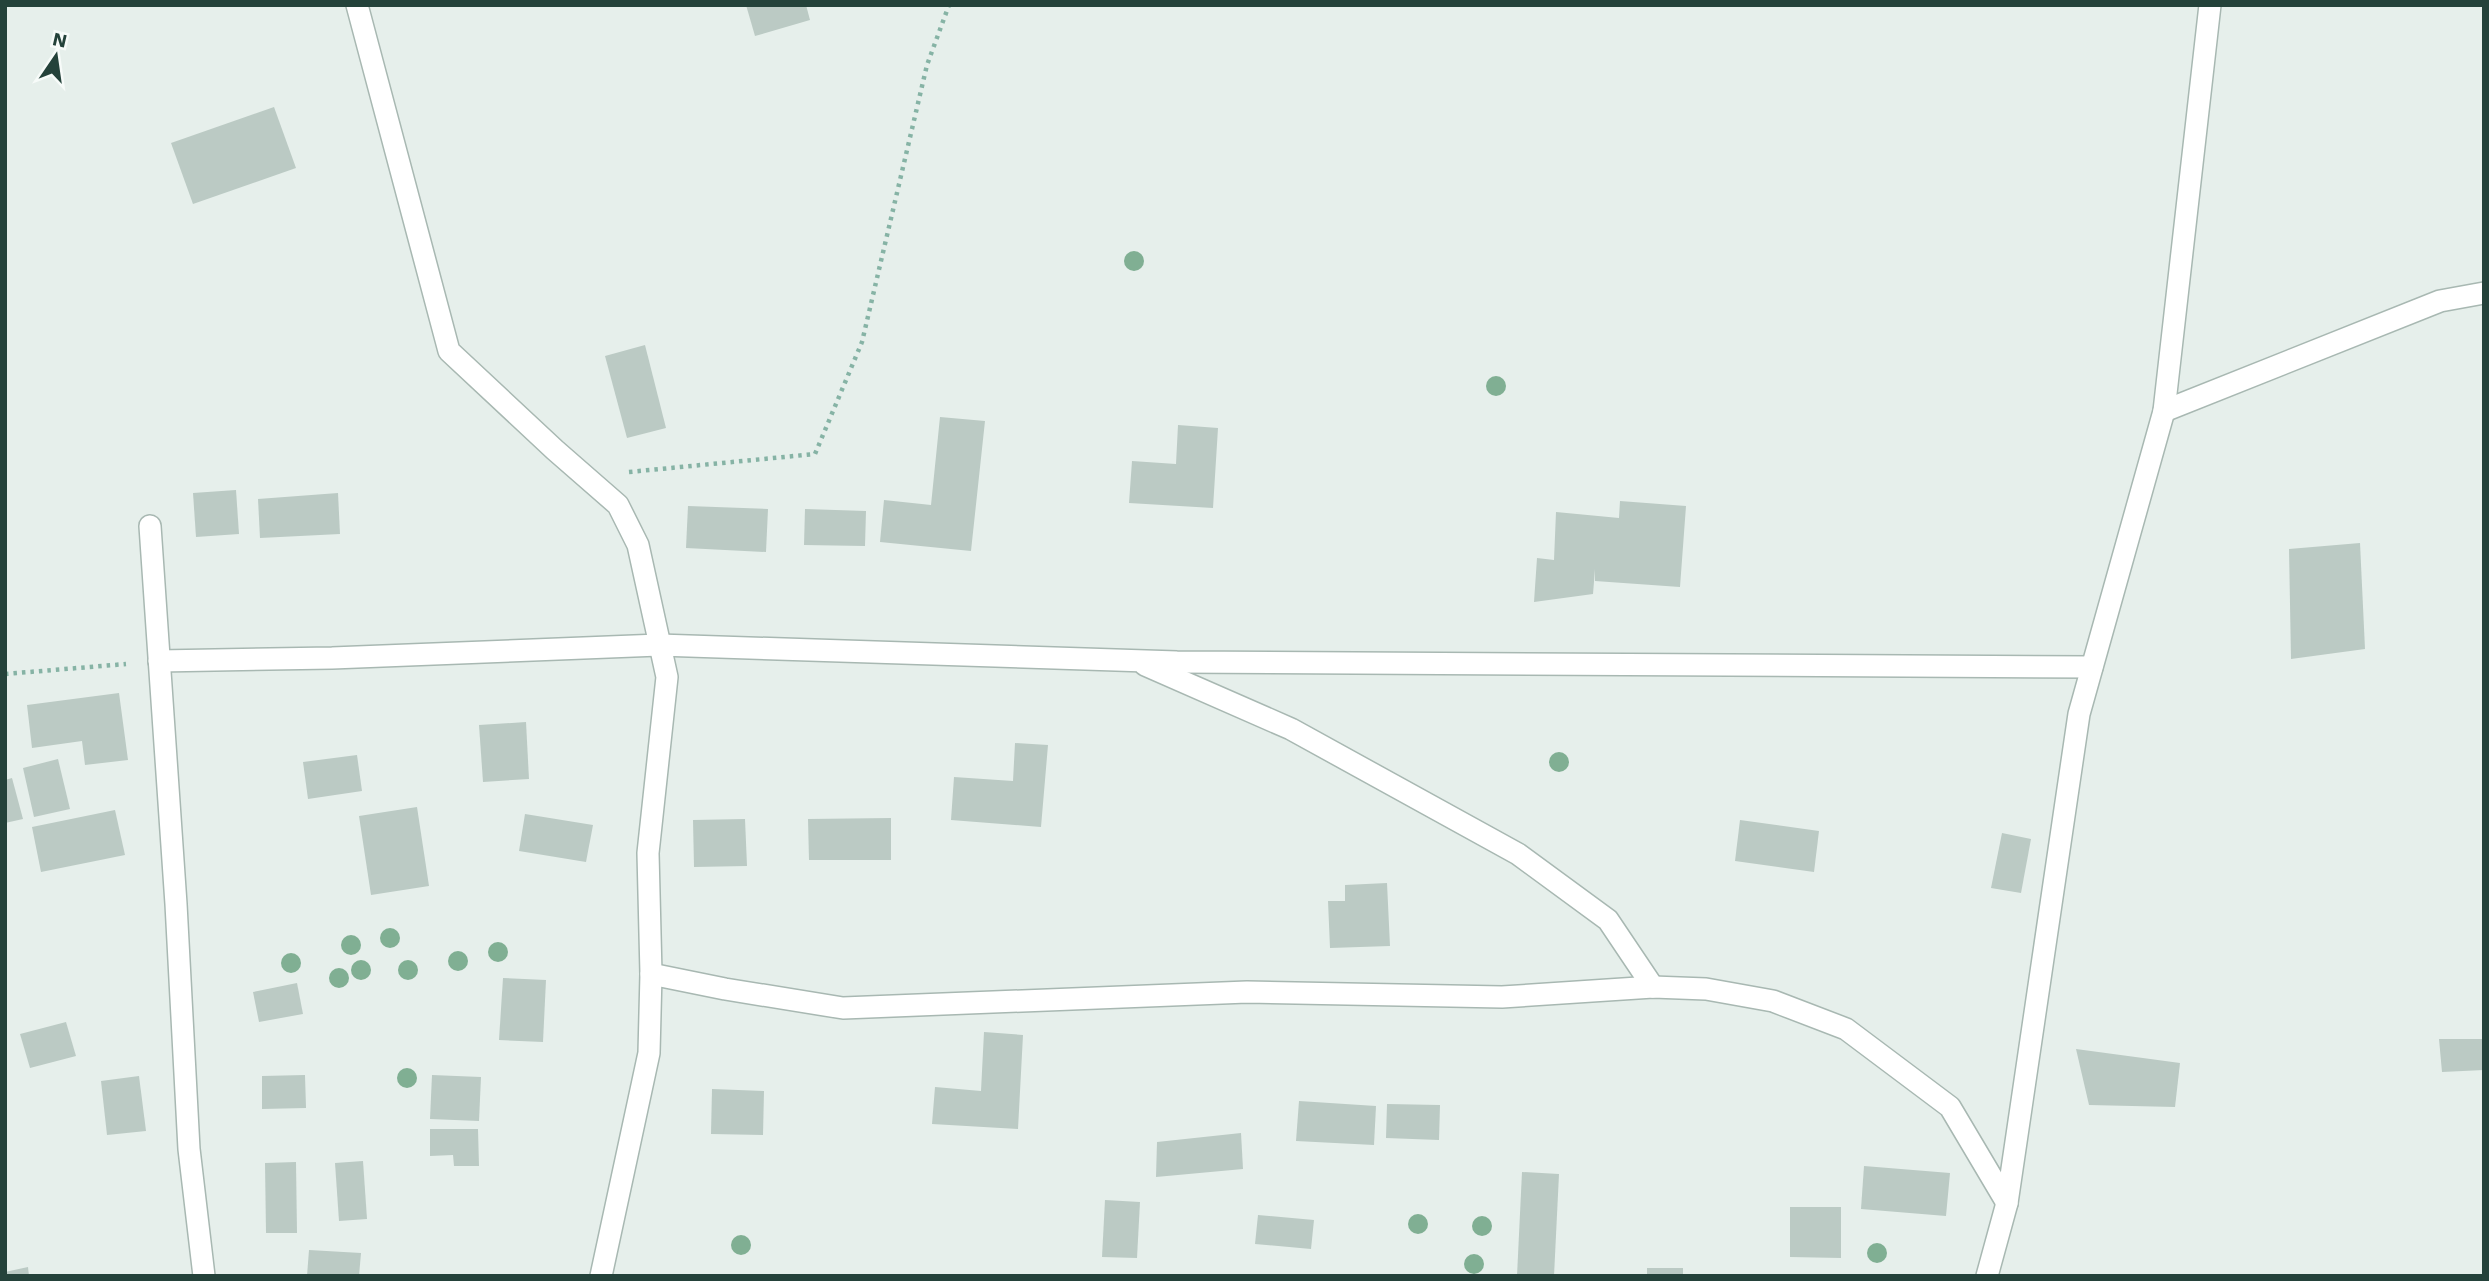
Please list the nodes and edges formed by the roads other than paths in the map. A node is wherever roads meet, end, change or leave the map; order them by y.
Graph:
1 (357, 5) edge
2 (2210, 5) edge
3 (2484, 293) edge
4 (2164, 411) junction
5 (150, 526) dead end
6 (659, 645) junction
7 (159, 661) junction
8 (1136, 661) junction
9 (2092, 667) junction
10 (651, 974) junction
11 (1653, 987) junction
12 (2007, 1203) junction
13 (204, 1276) edge
14 (601, 1276) edge
15 (1987, 1276) edge

1 - 6 street
2 - 4 street
3 - 4 street
4 - 9 street
5 - 7 street
6 - 7 street
6 - 8 street
6 - 10 street
7 - 13 street
8 - 9 street
8 - 11 street
9 - 12 street
10 - 11 street
10 - 14 street
11 - 12 street
12 - 15 street

